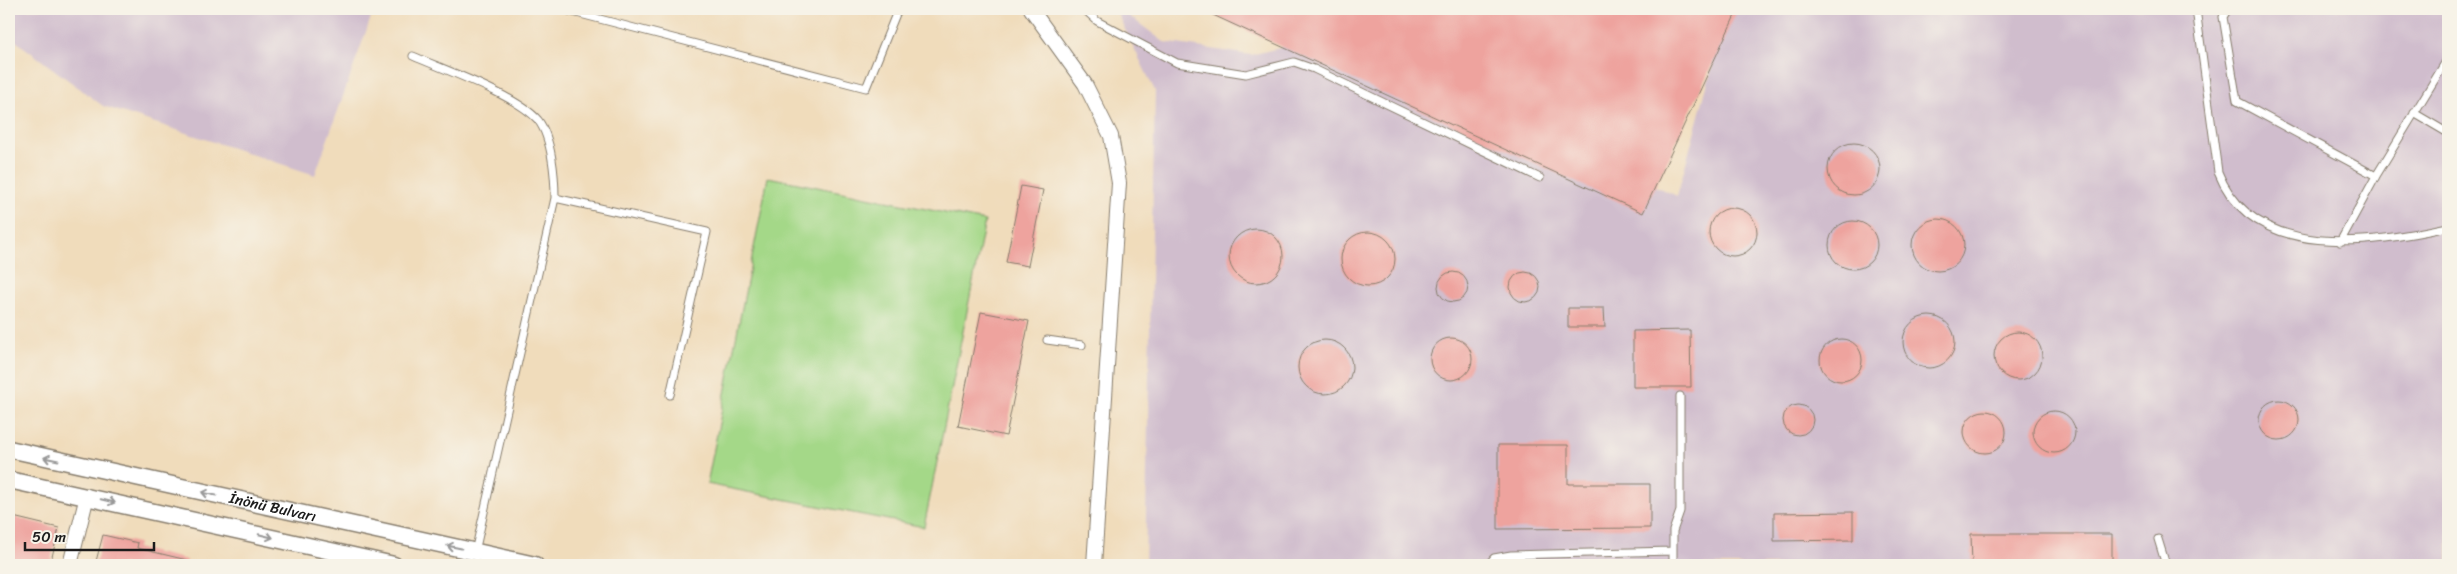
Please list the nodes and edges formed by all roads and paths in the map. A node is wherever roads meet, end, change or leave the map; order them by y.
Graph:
1 (561, 9) edge
2 (898, 9) edge
3 (1032, 9) edge
4 (1084, 9) edge
5 (2196, 9) edge
6 (2228, 9) edge
7 (412, 56) dead end
8 (2448, 58) edge
9 (2414, 113) junction
10 (2448, 132) edge
11 (2376, 176) junction
12 (1540, 178) dead end
13 (555, 198) junction
14 (2448, 228) edge
15 (2340, 242) junction
16 (1047, 340) dead end
17 (1082, 345) dead end
18 (670, 395) dead end
19 (1680, 396) dead end
20 (9, 450) edge
21 (9, 480) edge
22 (87, 496) junction
23 (2158, 539) dead end
24 (1673, 551) junction
25 (475, 552) junction
26 (70, 565) edge
27 (390, 565) edge
28 (535, 565) edge
29 (1094, 565) edge
30 (1488, 565) edge
31 (1673, 565) edge
32 (2166, 565) edge

1 - 2 lane
3 - 29 street
4 - 12 lane
5 - 15 lane
6 - 11 lane
7 - 13 lane
8 - 9 lane
9 - 10 lane
9 - 11 lane
11 - 15 lane
13 - 18 lane
13 - 25 lane
14 - 15 lane
16 - 17 lane
19 - 24 lane
25 -> 20 street, İnönü Bulvarı
21 - 22 street, İnönü Bulvarı
22 - 26 street
22 -> 27 street, İnönü Bulvarı
23 - 32 lane
24 - 30 lane
24 - 31 lane
25 - 28 street, İnönü Bulvarı

